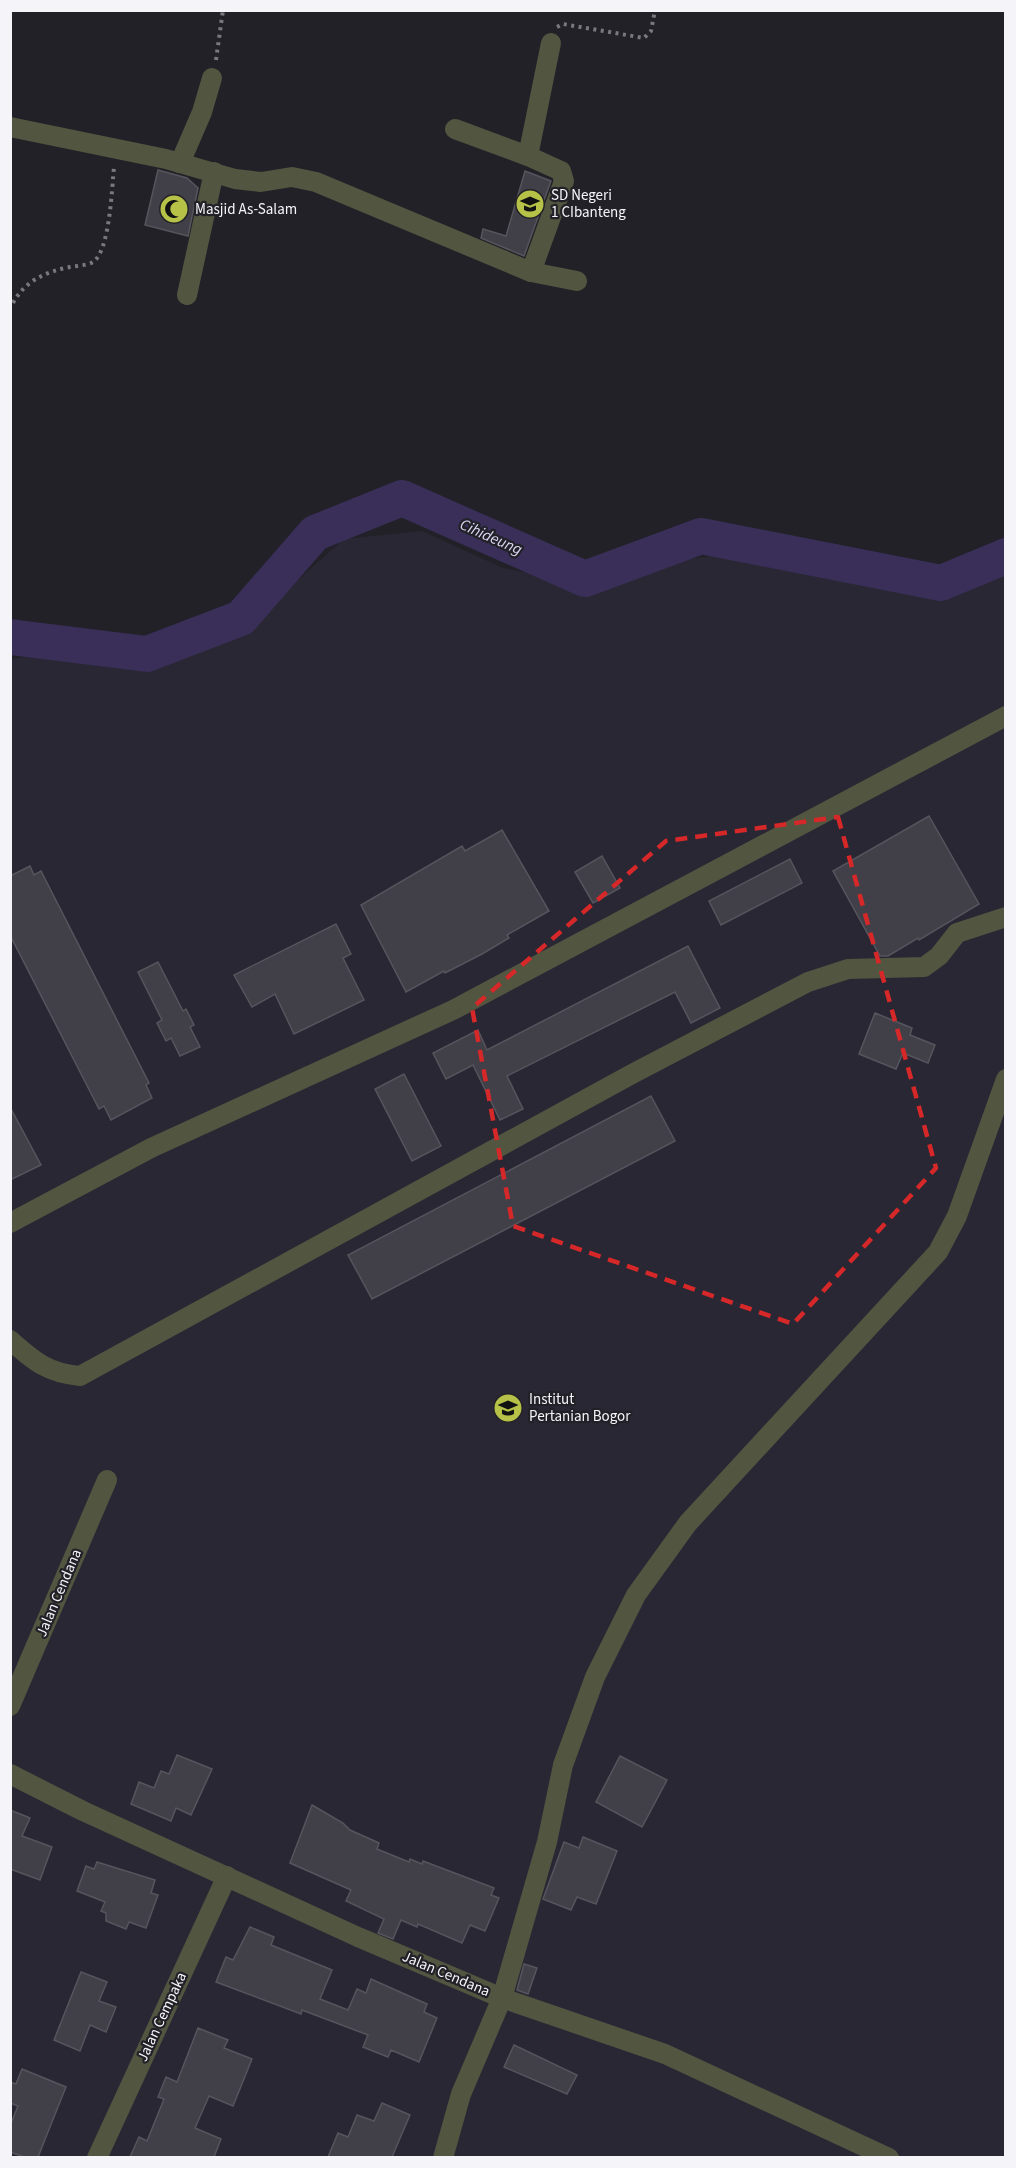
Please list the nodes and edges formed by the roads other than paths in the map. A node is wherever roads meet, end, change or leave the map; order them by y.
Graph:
1 (551, 43) road end
2 (212, 78) road end
3 (10, 127) edge
4 (455, 129) dead end
5 (528, 156) junction
6 (180, 163) junction
7 (214, 172) junction
8 (531, 272) junction
9 (577, 281) dead end
10 (187, 295) dead end
11 (1005, 716) edge
12 (1005, 916) edge
13 (1005, 1078) edge
14 (10, 1223) edge
15 (10, 1340) edge
16 (107, 1480) dead end
17 (19, 1666) edge
18 (10, 1706) edge
19 (10, 1774) edge
20 (227, 1876) junction
21 (502, 1998) junction
22 (97, 2157) edge
23 (443, 2157) edge
24 (889, 2157) edge

1 - 5 street
2 - 6 street
3 - 6 street
4 - 5 street
5 - 8 street
6 - 7 street
7 - 8 street
7 - 10 street
8 - 9 street
11 - 14 street
12 - 15 street
13 - 21 street
16 - 17 street, Jalan Cendana
17 - 18 street, Jalan Cendana
19 - 20 street, Jalan Cendana
20 - 21 street, Jalan Cendana
20 - 22 street, Jalan Cempaka
21 - 23 street
21 - 24 street, Jalan Cendana

